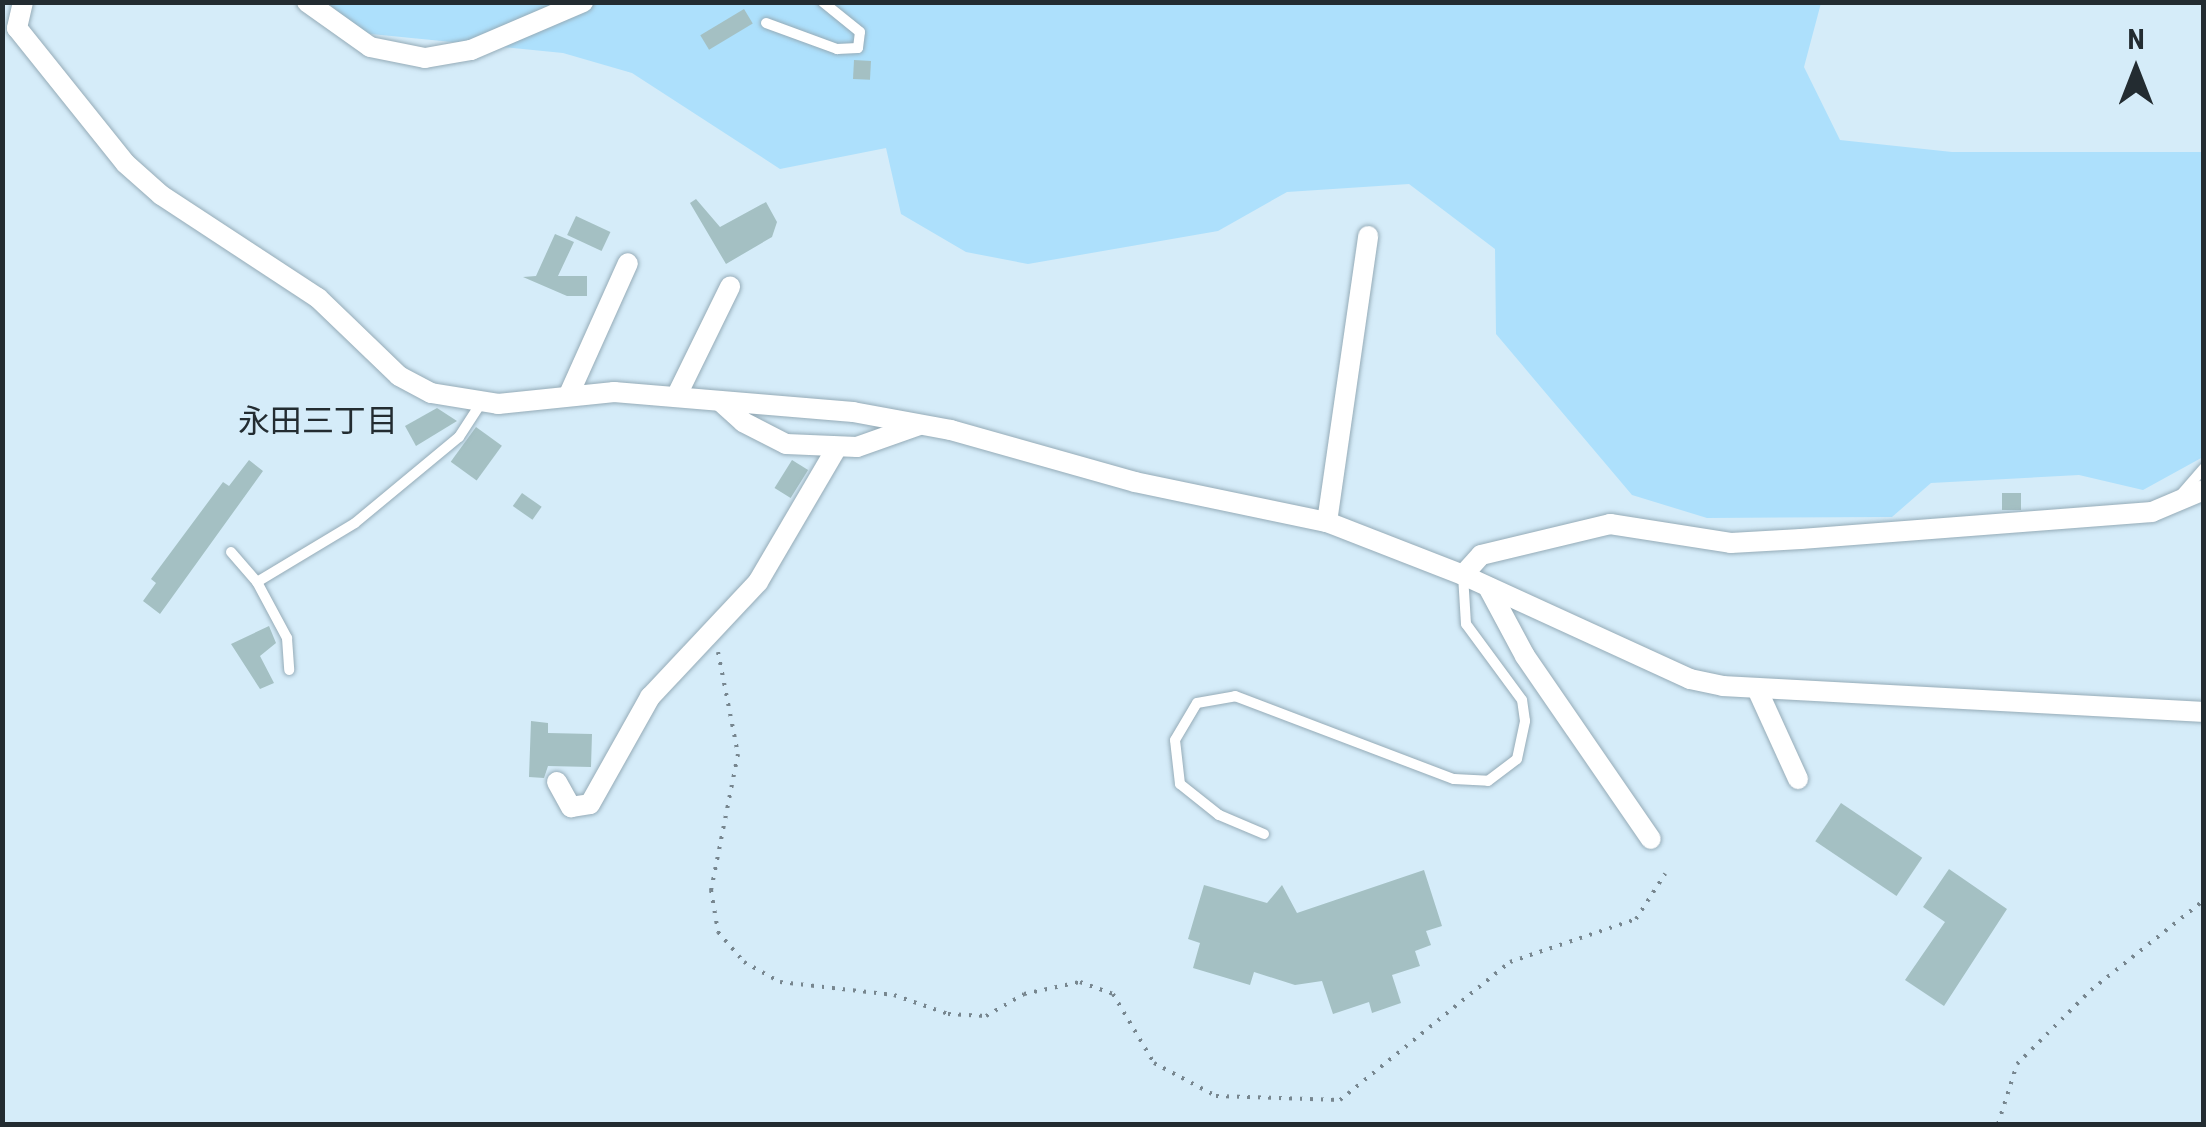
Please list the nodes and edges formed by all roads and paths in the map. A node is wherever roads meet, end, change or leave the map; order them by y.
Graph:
1 (23, 2) edge
2 (307, 2) edge
3 (583, 2) edge
4 (823, 2) edge
5 (766, 23) dead end
6 (1368, 236) dead end
7 (628, 262) dead end
8 (730, 288) dead end
9 (570, 392) junction
10 (676, 397) junction
11 (720, 401) junction
12 (481, 403) junction
13 (920, 424) junction
14 (836, 449) junction
15 (2204, 468) edge
16 (2204, 490) edge
17 (2176, 503) junction
18 (1327, 522) junction
19 (231, 552) dead end
20 (1463, 575) junction
21 (257, 582) junction
22 (1488, 587) junction
23 (712, 633) junction
24 (289, 670) dead end
25 (1756, 689) junction
26 (2204, 712) edge
27 (1798, 779) dead end
28 (557, 782) dead end
29 (1264, 834) dead end
30 (1651, 839) dead end
31 (1665, 874) dead end
32 (2204, 900) edge
33 (1998, 1124) edge

1 - 12 street
2 - 3 street
4 - 5 lane
6 - 18 street
7 - 9 street
8 - 10 street
9 - 10 street
9 - 12 street
10 - 11 street
11 - 13 street
11 - 14 street
12 - 21 lane
13 - 14 street
13 - 18 street
14 - 23 street
15 - 17 lane
16 - 17 street
17 - 20 street
18 - 20 street
19 - 21 lane
20 - 22 street
20 - 29 lane
21 - 24 lane
22 - 25 street
22 - 30 street
23 - 28 street
23 - 31 path
25 - 26 street
25 - 27 street
32 - 33 path

